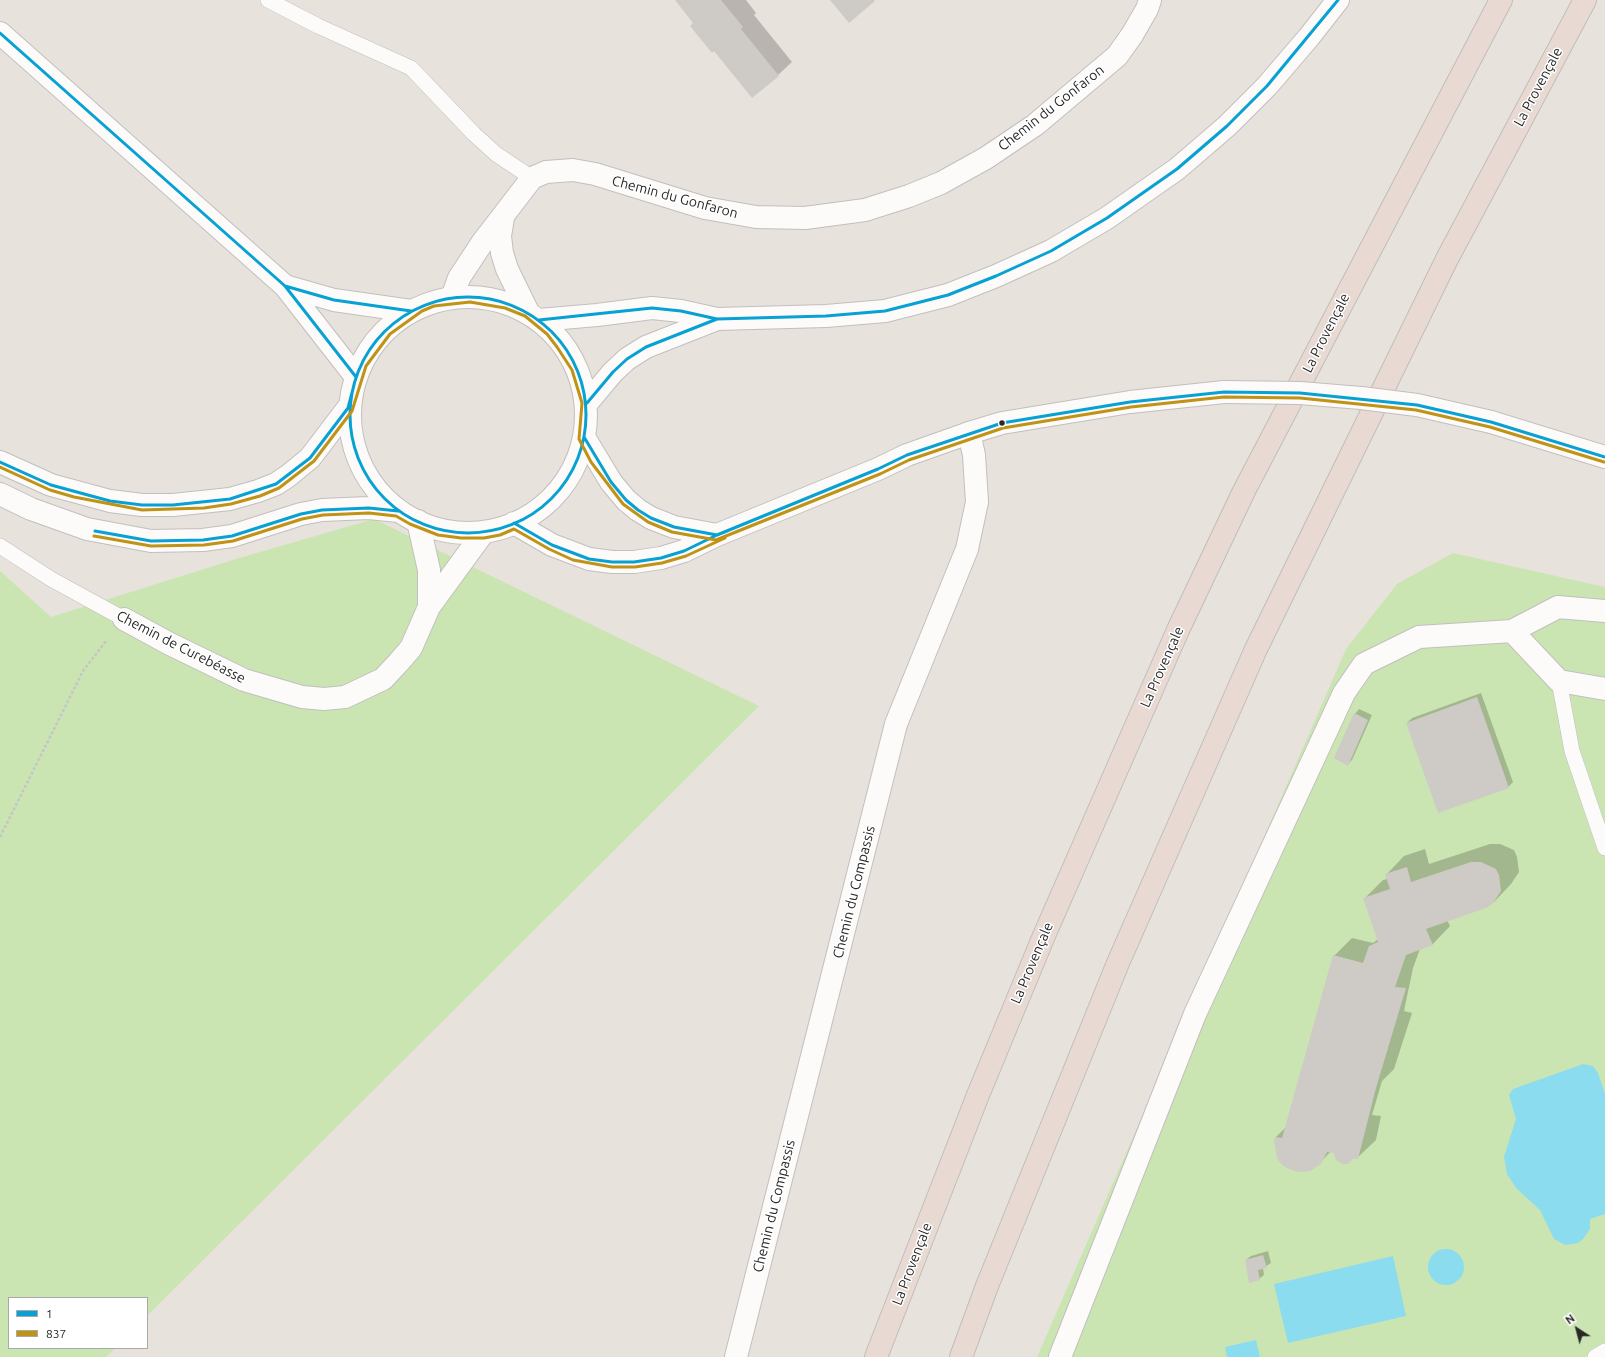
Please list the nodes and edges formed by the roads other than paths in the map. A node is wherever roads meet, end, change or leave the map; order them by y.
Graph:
1 (268, 0) edge
2 (1150, 0) edge
3 (1338, 0) edge
4 (1501, 0) edge
5 (1585, 0) edge
6 (0, 33) edge
7 (532, 178) junction
8 (503, 218) junction
9 (284, 286) junction
10 (452, 298) junction
11 (411, 311) junction
12 (534, 316) junction
13 (717, 319) junction
14 (356, 377) junction
15 (587, 403) junction
16 (348, 408) junction
17 (969, 433) junction
18 (584, 437) junction
19 (1605, 457) edge
20 (0, 462) edge
21 (0, 494) edge
22 (398, 511) junction
23 (418, 521) junction
24 (514, 522) junction
25 (483, 533) junction
26 (717, 535) junction
27 (0, 546) edge
28 (429, 607) junction
29 (1605, 611) edge
30 (124, 619) joint
31 (1512, 631) junction
32 (1559, 681) junction
33 (1605, 689) edge
34 (1605, 848) edge
35 (1605, 1351) edge
36 (736, 1357) edge
37 (876, 1357) edge
38 (961, 1357) edge
39 (1060, 1357) edge
40 (1595, 1357) edge

1 - 7 lane
2 - 7 street, Chemin du Gonfaron
3 - 13 street
4 - 37 highway, La Provençale
5 - 38 highway, La Provençale
6 - 9 street
7 - 8 street
8 - 10 street
8 - 12 street
9 - 11 street
9 - 14 street
10 - 11 street
10 - 12 street
11 - 14 street
12 - 13 street
12 - 15 street
13 - 15 street
14 - 16 street
15 - 18 street
16 - 20 street
16 - 22 street
17 - 19 street, bridge
17 - 26 street
17 - 36 street, Chemin du Compassis
18 - 24 street
18 - 26 street
21 - 22 street
22 - 23 street
23 - 25 street
23 - 28 street
24 - 25 street
24 - 26 street
25 - 28 street
27 - 30 lane, Chemin de Curebéasse
28 - 30 street, Chemin de Curebéasse
29 - 31 street
31 - 32 street
31 - 39 street
32 - 33 street
32 - 34 lane
35 - 40 lane

